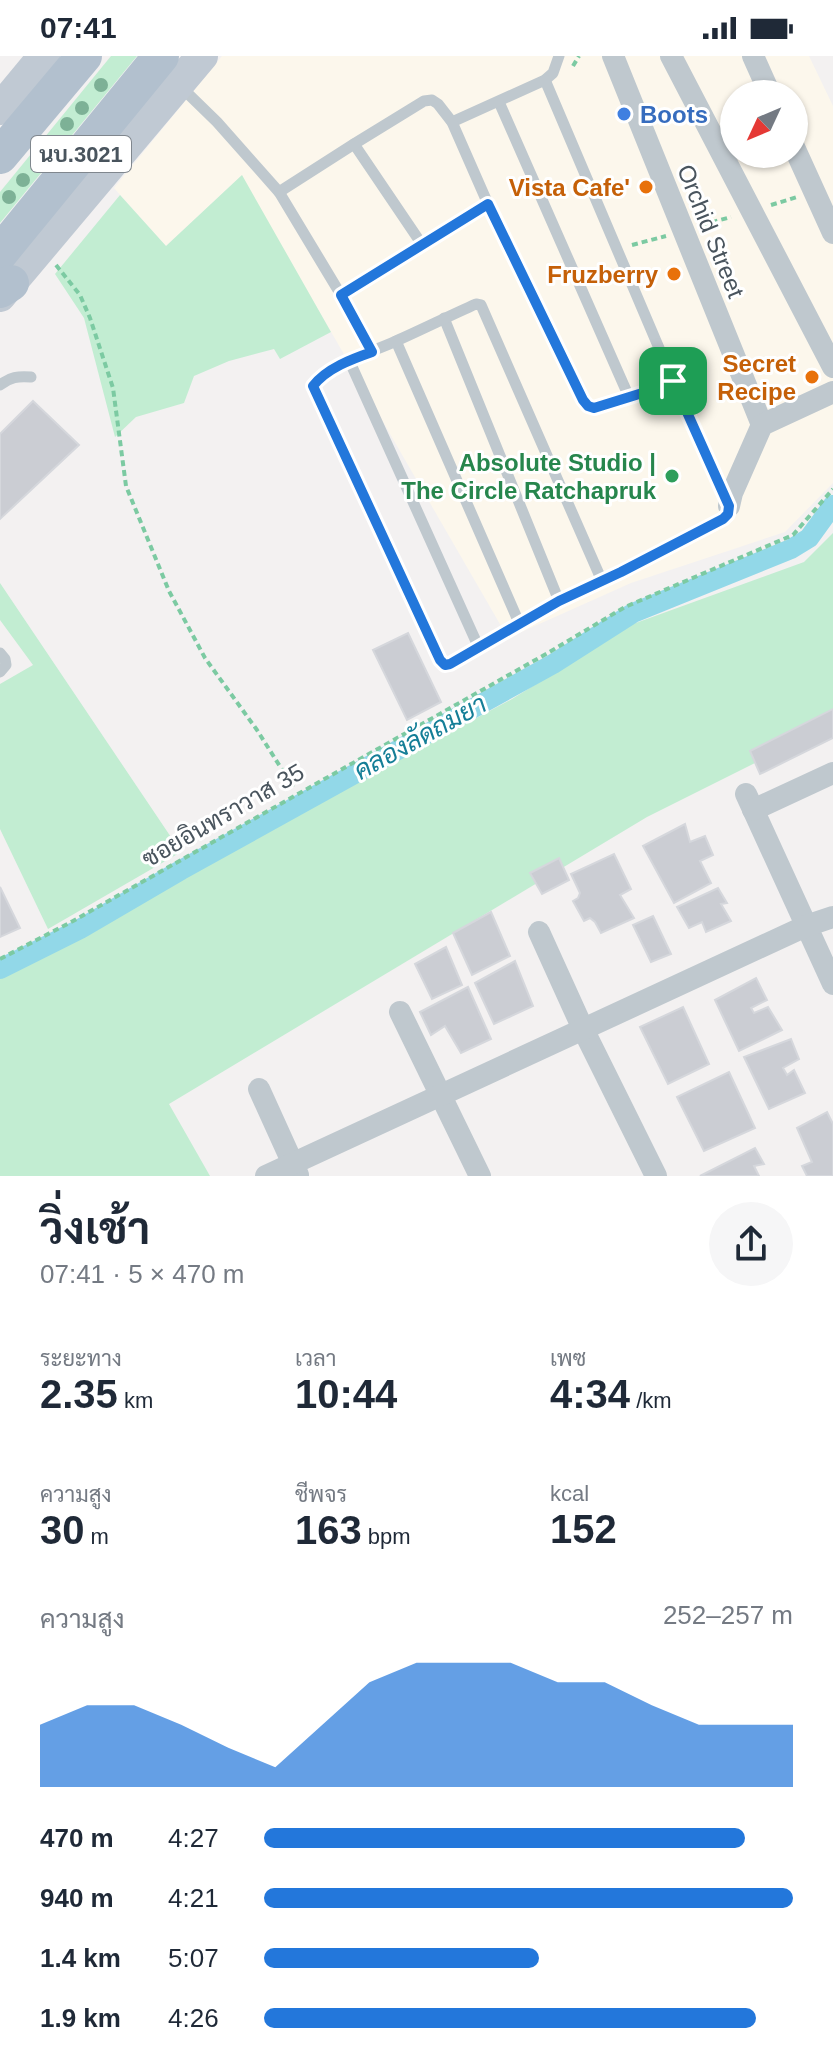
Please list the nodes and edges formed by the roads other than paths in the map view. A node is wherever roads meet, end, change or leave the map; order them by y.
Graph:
1 (44, 56) edge
2 (84, 56) edge
3 (202, 56) edge
4 (559, 56) edge
5 (613, 56) edge
6 (671, 56) edge
7 (753, 56) edge
8 (170, 70) edge
9 (545, 80) junction
10 (764, 80) edge
11 (499, 102) junction
12 (0, 109) edge
13 (452, 122) junction
14 (354, 144) junction
15 (0, 156) edge
16 (803, 168) edge
17 (279, 192) junction
18 (488, 204) junction
19 (833, 233) edge
20 (423, 246) junction
21 (3, 280) edge
22 (341, 295) junction
23 (444, 318) junction
24 (396, 341) junction
25 (372, 352) junction
26 (349, 360) junction
27 (833, 367) edge
28 (31, 377) dead end
29 (673, 381) junction
30 (0, 385) edge
31 (833, 392) edge
32 (629, 397) junction
33 (762, 425) junction
34 (729, 506) junction
35 (602, 581) junction
36 (559, 601) junction
37 (520, 625) junction
38 (479, 648) junction
39 (0, 653) edge
40 (0, 672) edge
41 (833, 773) edge
42 (833, 917) edge
43 (806, 926) junction
44 (539, 932) dead end
45 (833, 984) edge
46 (400, 1012) dead end
47 (583, 1029) junction
48 (259, 1089) dead end
49 (442, 1095) junction
50 (296, 1170) edge
51 (266, 1176) edge
52 (480, 1176) edge
53 (656, 1176) edge

1 - 12 main road
2 - 15 main road, นบ.3021
3 - 8 main road, นบ.3021
4 - 9 lane
5 - 33 street, Orchid Street
6 - 27 street
7 - 10 street
8 - 17 lane
8 - 21 main road, นบ.3021
8 - 21 main road, นบ.3021
9 - 11 lane
9 - 29 lane
11 - 13 lane
11 - 32 lane
13 - 14 lane
13 - 18 lane
14 - 17 lane
14 - 20 lane
16 - 19 street
17 - 22 lane
18 - 20 lane
18 - 32 lane
20 - 22 lane
22 - 25 lane
23 - 24 lane
23 - 35 lane
23 - 36 lane
24 - 25 lane
24 - 37 lane
25 - 26 lane
26 - 38 lane
26 - 38 lane
28 - 30 lane
29 - 32 lane
29 - 34 lane
31 - 33 street
33 - 34 street
34 - 35 lane
35 - 36 lane
36 - 37 lane
37 - 38 lane
39 - 40 lane
41 - 43 street
42 - 43 street
43 - 45 street
43 - 47 street
44 - 47 street
46 - 49 street
47 - 49 street
47 - 53 street
48 - 50 street
49 - 50 street
49 - 52 street
50 - 51 street

